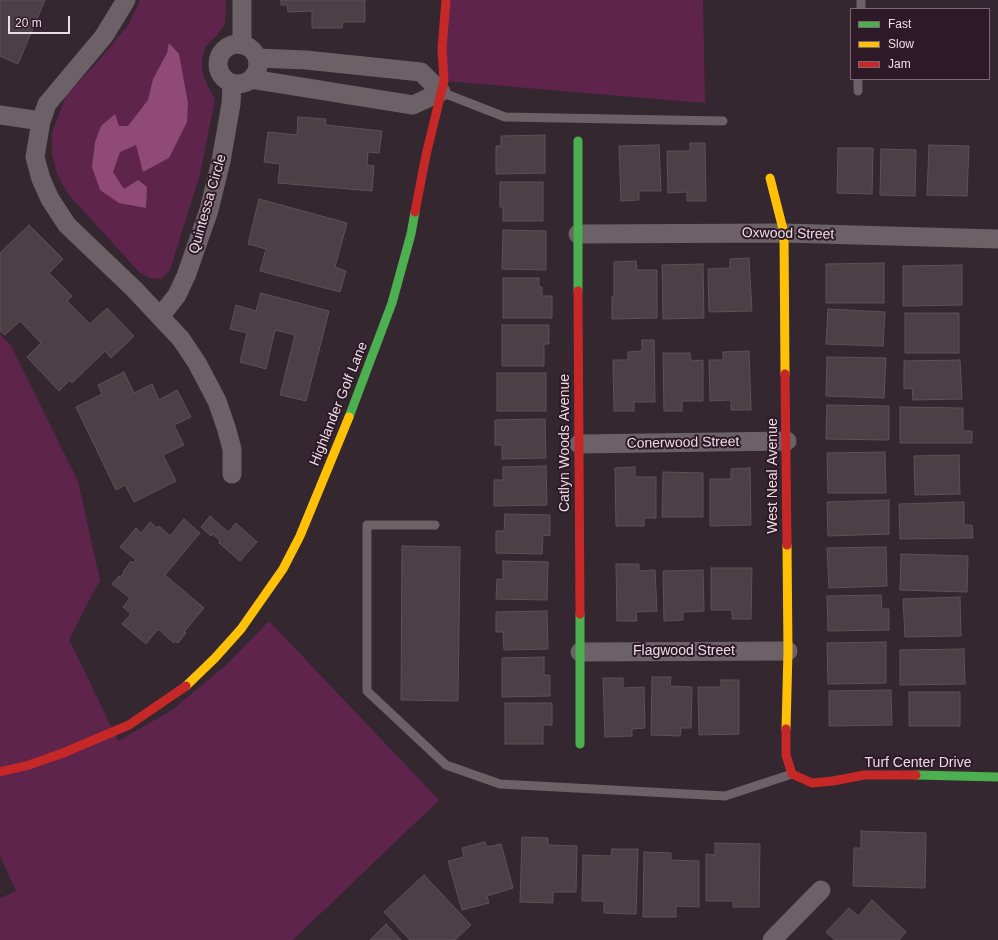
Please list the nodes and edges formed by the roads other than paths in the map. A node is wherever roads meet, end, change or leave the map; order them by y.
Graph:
1 (126, 0) edge
2 (242, 0) edge
3 (446, 0) edge
4 (242, 44) junction
5 (257, 58) junction
6 (326, 62) junction
7 (251, 79) junction
8 (858, 80) edge
9 (232, 84) junction
10 (323, 90) junction
11 (858, 91) dead end
12 (441, 92) junction
13 (0, 115) edge
14 (41, 121) junction
15 (723, 121) dead end
16 (578, 141) dead end
17 (770, 178) dead end
18 (578, 234) junction
19 (784, 234) junction
20 (998, 239) edge
21 (160, 317) junction
22 (787, 441) junction
23 (580, 444) junction
24 (232, 474) dead end
25 (436, 525) dead end
26 (788, 651) junction
27 (580, 652) junction
28 (580, 744) dead end
29 (0, 772) edge
30 (792, 774) junction
31 (998, 777) edge
32 (821, 890) dead end
33 (772, 940) edge

1 - 14 street
2 - 4 street
3 - 12 street, Highlander Golf Lane
4 - 5 street
4 - 9 street
5 - 6 street
5 - 7 street
6 - 10 street
6 - 12 street
7 - 9 street
7 - 10 street
8 - 11 lane
9 - 21 street, Quintessa Circle
10 - 12 street
12 - 15 lane
12 - 29 street, Highlander Golf Lane
13 - 14 street
14 - 21 street
16 - 18 street, Catlyn Woods Avenue
17 - 19 street, West Neal Avenue
18 - 19 street, Oxwood Street
18 - 23 street, Catlyn Woods Avenue
19 - 20 street, Oxwood Street
19 - 22 street, West Neal Avenue
21 - 24 street
22 - 23 street, Conerwood Street
22 - 26 street, West Neal Avenue
23 - 27 street, Catlyn Woods Avenue
25 - 30 lane
26 - 27 street, Flagwood Street
26 - 30 street, West Neal Avenue
27 - 28 street, Catlyn Woods Avenue
30 - 31 street, Turf Center Drive
32 - 33 street

